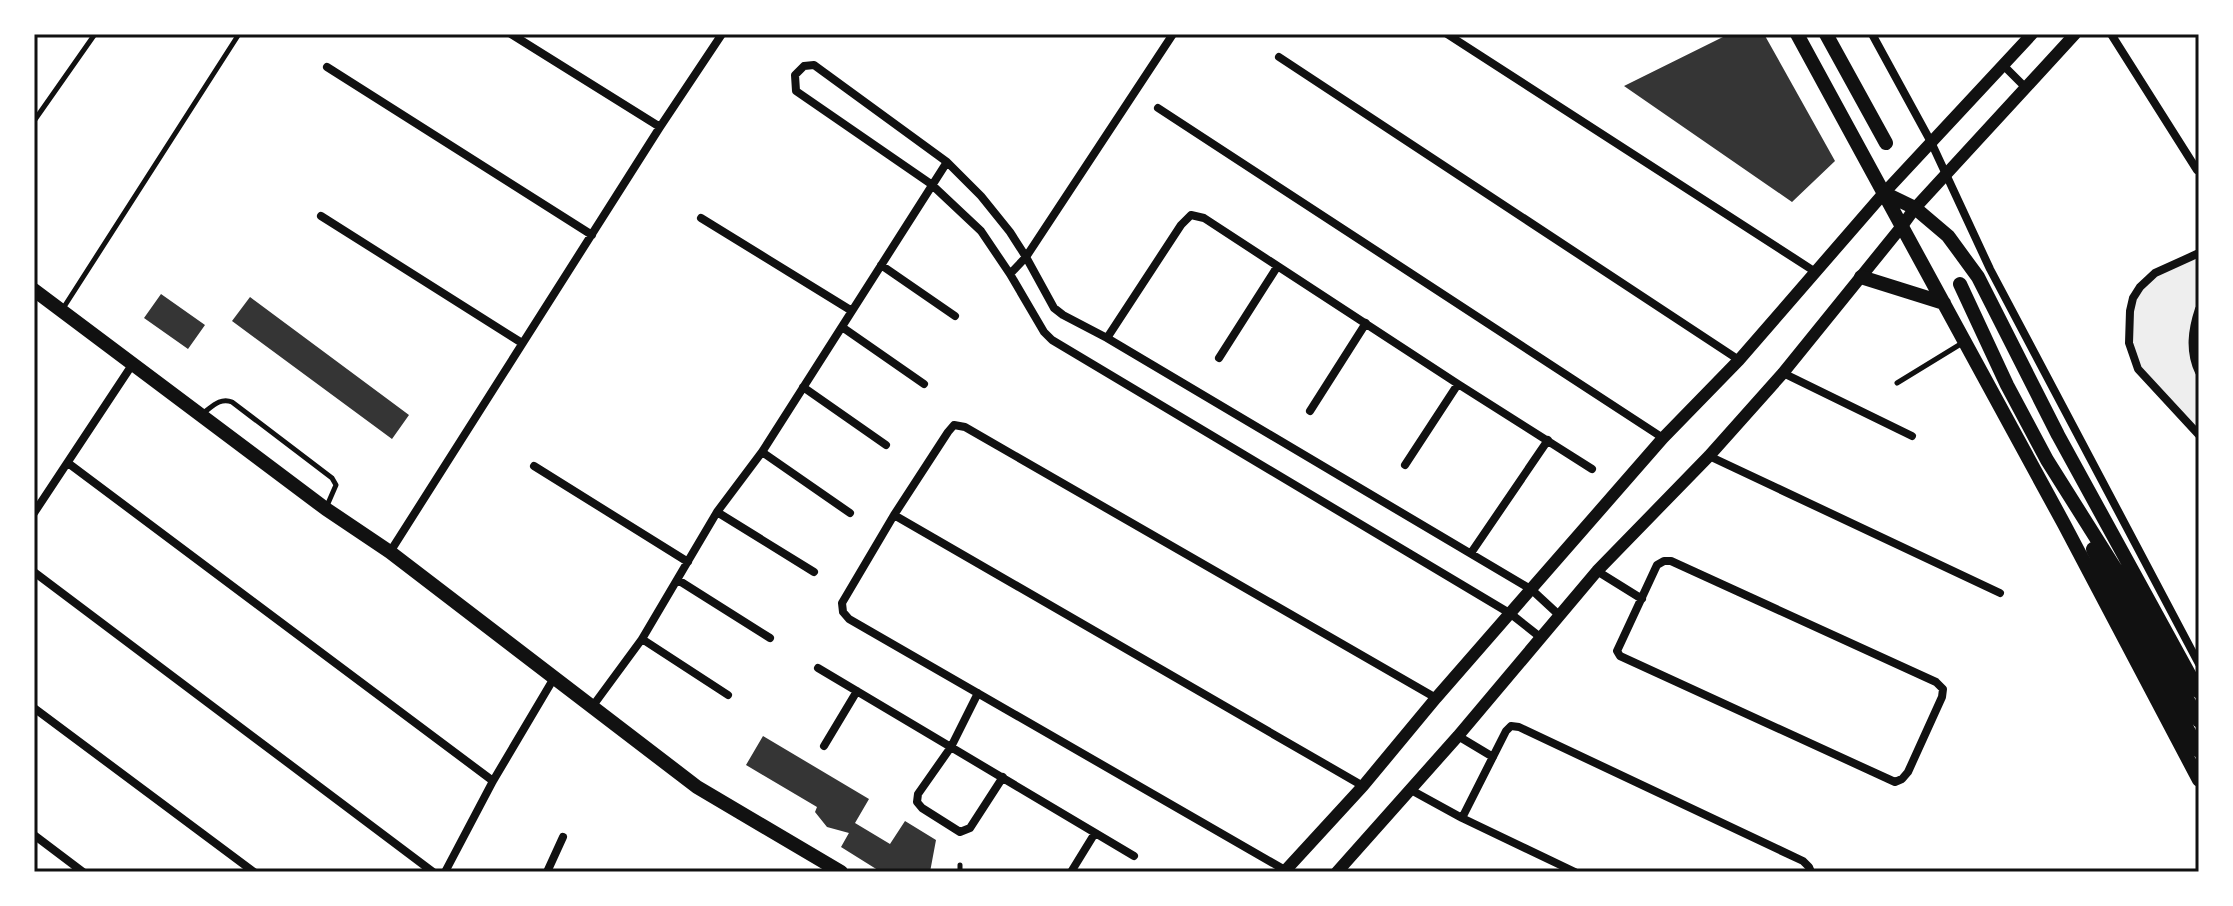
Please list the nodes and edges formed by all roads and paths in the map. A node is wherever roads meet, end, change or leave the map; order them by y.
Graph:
1 (95, 34) edge
2 (239, 34) edge
3 (511, 34) edge
4 (722, 34) edge
5 (1172, 34) edge
6 (1447, 34) edge
7 (1797, 34) edge
8 (1826, 34) edge
9 (1872, 34) edge
10 (2032, 34) edge
11 (2075, 34) edge
12 (2111, 34) edge
13 (1279, 57) dead end
14 (2003, 65) junction
15 (327, 67) dead end
16 (2024, 86) junction
17 (1158, 108) dead end
18 (34, 121) edge
19 (660, 127) junction
20 (1931, 142) junction
21 (1886, 143) dead end
22 (947, 162) junction
23 (2197, 170) edge
24 (1946, 173) junction
25 (931, 184) junction
26 (1884, 193) junction
27 (1915, 208) junction
28 (321, 216) dead end
29 (701, 218) dead end
30 (1902, 226) junction
31 (592, 235) junction
32 (2199, 253) edge
33 (1026, 257) junction
34 (881, 265) junction
35 (1277, 267) junction
36 (1814, 271) junction
37 (1010, 274) junction
38 (1861, 277) junction
39 (1960, 284) dead end
40 (34, 290) edge
41 (1944, 303) junction
42 (2199, 309) edge
43 (61, 310) junction
44 (852, 311) junction
45 (955, 316) dead end
46 (1366, 323) junction
47 (842, 327) junction
48 (1107, 338) junction
49 (1965, 342) junction
50 (522, 343) junction
51 (1219, 358) dead end
52 (1739, 360) junction
53 (132, 365) junction
54 (2199, 372) edge
55 (1783, 373) junction
56 (1897, 383) dead end
57 (924, 384) dead end
58 (1458, 384) junction
59 (803, 387) junction
60 (1310, 411) dead end
61 (202, 414) junction
62 (2199, 435) edge
63 (1912, 436) dead end
64 (1663, 438) junction
65 (1548, 440) junction
66 (886, 445) dead end
67 (762, 452) junction
68 (1709, 456) junction
69 (2047, 460) junction
70 (68, 463) junction
71 (1405, 465) dead end
72 (534, 466) dead end
73 (1592, 469) dead end
74 (326, 509) junction
75 (717, 512) junction
76 (34, 513) edge
77 (850, 513) dead end
78 (894, 515) junction
79 (390, 552) junction
80 (1471, 553) junction
81 (688, 562) junction
82 (1597, 571) junction
83 (34, 572) edge
84 (814, 572) dead end
85 (678, 580) junction
86 (1532, 590) junction
87 (2000, 593) dead end
88 (1642, 599) junction
89 (1511, 614) junction
90 (1559, 615) junction
91 (1540, 637) junction
92 (770, 638) dead end
93 (642, 639) junction
94 (2199, 664) edge
95 (818, 668) dead end
96 (554, 678) junction
97 (857, 691) junction
98 (2199, 692) edge
99 (978, 693) junction
100 (728, 695) dead end
101 (1436, 698) junction
102 (592, 707) junction
103 (34, 708) edge
104 (2199, 721) edge
105 (1458, 736) junction
106 (824, 746) dead end
107 (951, 747) junction
108 (2199, 751) edge
109 (1493, 757) junction
110 (1003, 777) junction
111 (2199, 780) edge
112 (493, 781) junction
113 (1363, 786) junction
114 (1411, 790) junction
115 (1462, 818) junction
116 (1095, 833) junction
117 (34, 835) edge
118 (563, 837) dead end
119 (1134, 856) dead end
120 (1284, 871) edge
121 (83, 872) edge
122 (254, 872) edge
123 (433, 872) edge
124 (445, 872) edge
125 (547, 872) edge
126 (841, 872) edge
127 (1071, 872) edge
128 (1337, 872) edge
129 (1575, 872) edge
130 (1811, 872) edge

1 - 18 lane
2 - 43 lane
3 - 19 street
4 - 19 street
5 - 33 street
6 - 36 street
7 - 26 main road
8 - 21 main road
9 - 20 street
10 - 14 street
11 - 16 street
12 - 23 street
13 - 52 street
14 - 16 street
14 - 20 street
15 - 31 street
16 - 24 street
17 - 64 street
19 - 31 street
20 - 24 street
20 - 26 street
22 - 25 street
22 - 25 street
22 - 33 street
24 - 27 street
24 - 94 street
25 - 34 street
25 - 37 street
26 - 27 main road
26 - 30 main road
26 - 36 street
27 - 30 street
27 - 98 main road
28 - 50 street
29 - 44 street
30 - 38 street
30 - 41 main road
31 - 50 street
32 - 62 street
33 - 37 street
33 - 48 street
34 - 44 street
34 - 45 street
35 - 46 street
35 - 48 street
35 - 51 street
36 - 52 street
37 - 89 street
38 - 41 main road
38 - 55 street
39 - 69 main road
40 - 43 main road
41 - 49 main road
42 - 54 street
43 - 53 main road
44 - 47 street
46 - 58 street
46 - 60 street
47 - 57 street
47 - 59 street
48 - 80 street
49 - 56 lane
49 - 111 main road
50 - 79 street
52 - 64 street
53 - 61 main road
53 - 70 street
55 - 63 street
55 - 68 street
58 - 65 street
58 - 71 street
59 - 66 street
59 - 67 street
61 - 74 main road
61 - 74 lane
64 - 86 street
65 - 73 street
65 - 80 street
67 - 75 street
67 - 77 street
68 - 82 street
68 - 87 street
69 - 104 main road
69 - 108 main road
70 - 76 street
70 - 112 street
72 - 81 street
74 - 79 main road
75 - 81 street
75 - 84 street
78 - 99 street
78 - 101 street
78 - 113 street
79 - 96 main road
80 - 86 street
81 - 85 street
82 - 88 street
82 - 90 street
83 - 123 street
85 - 92 street
85 - 93 street
86 - 89 street
86 - 90 street
88 - 88 street
89 - 91 street
89 - 101 street
90 - 91 street
91 - 105 street
93 - 100 street
93 - 102 street
95 - 97 street
96 - 102 main road
96 - 112 street
97 - 106 street
97 - 107 street
99 - 107 street
99 - 120 street
101 - 113 street
102 - 126 main road
103 - 122 street
105 - 109 street
105 - 114 street
107 - 110 street
107 - 110 street
109 - 115 street
109 - 130 street
110 - 116 street
112 - 124 street
113 - 120 street
114 - 115 street
114 - 128 street
115 - 129 street
116 - 119 street
116 - 127 street
117 - 121 street
118 - 125 street

